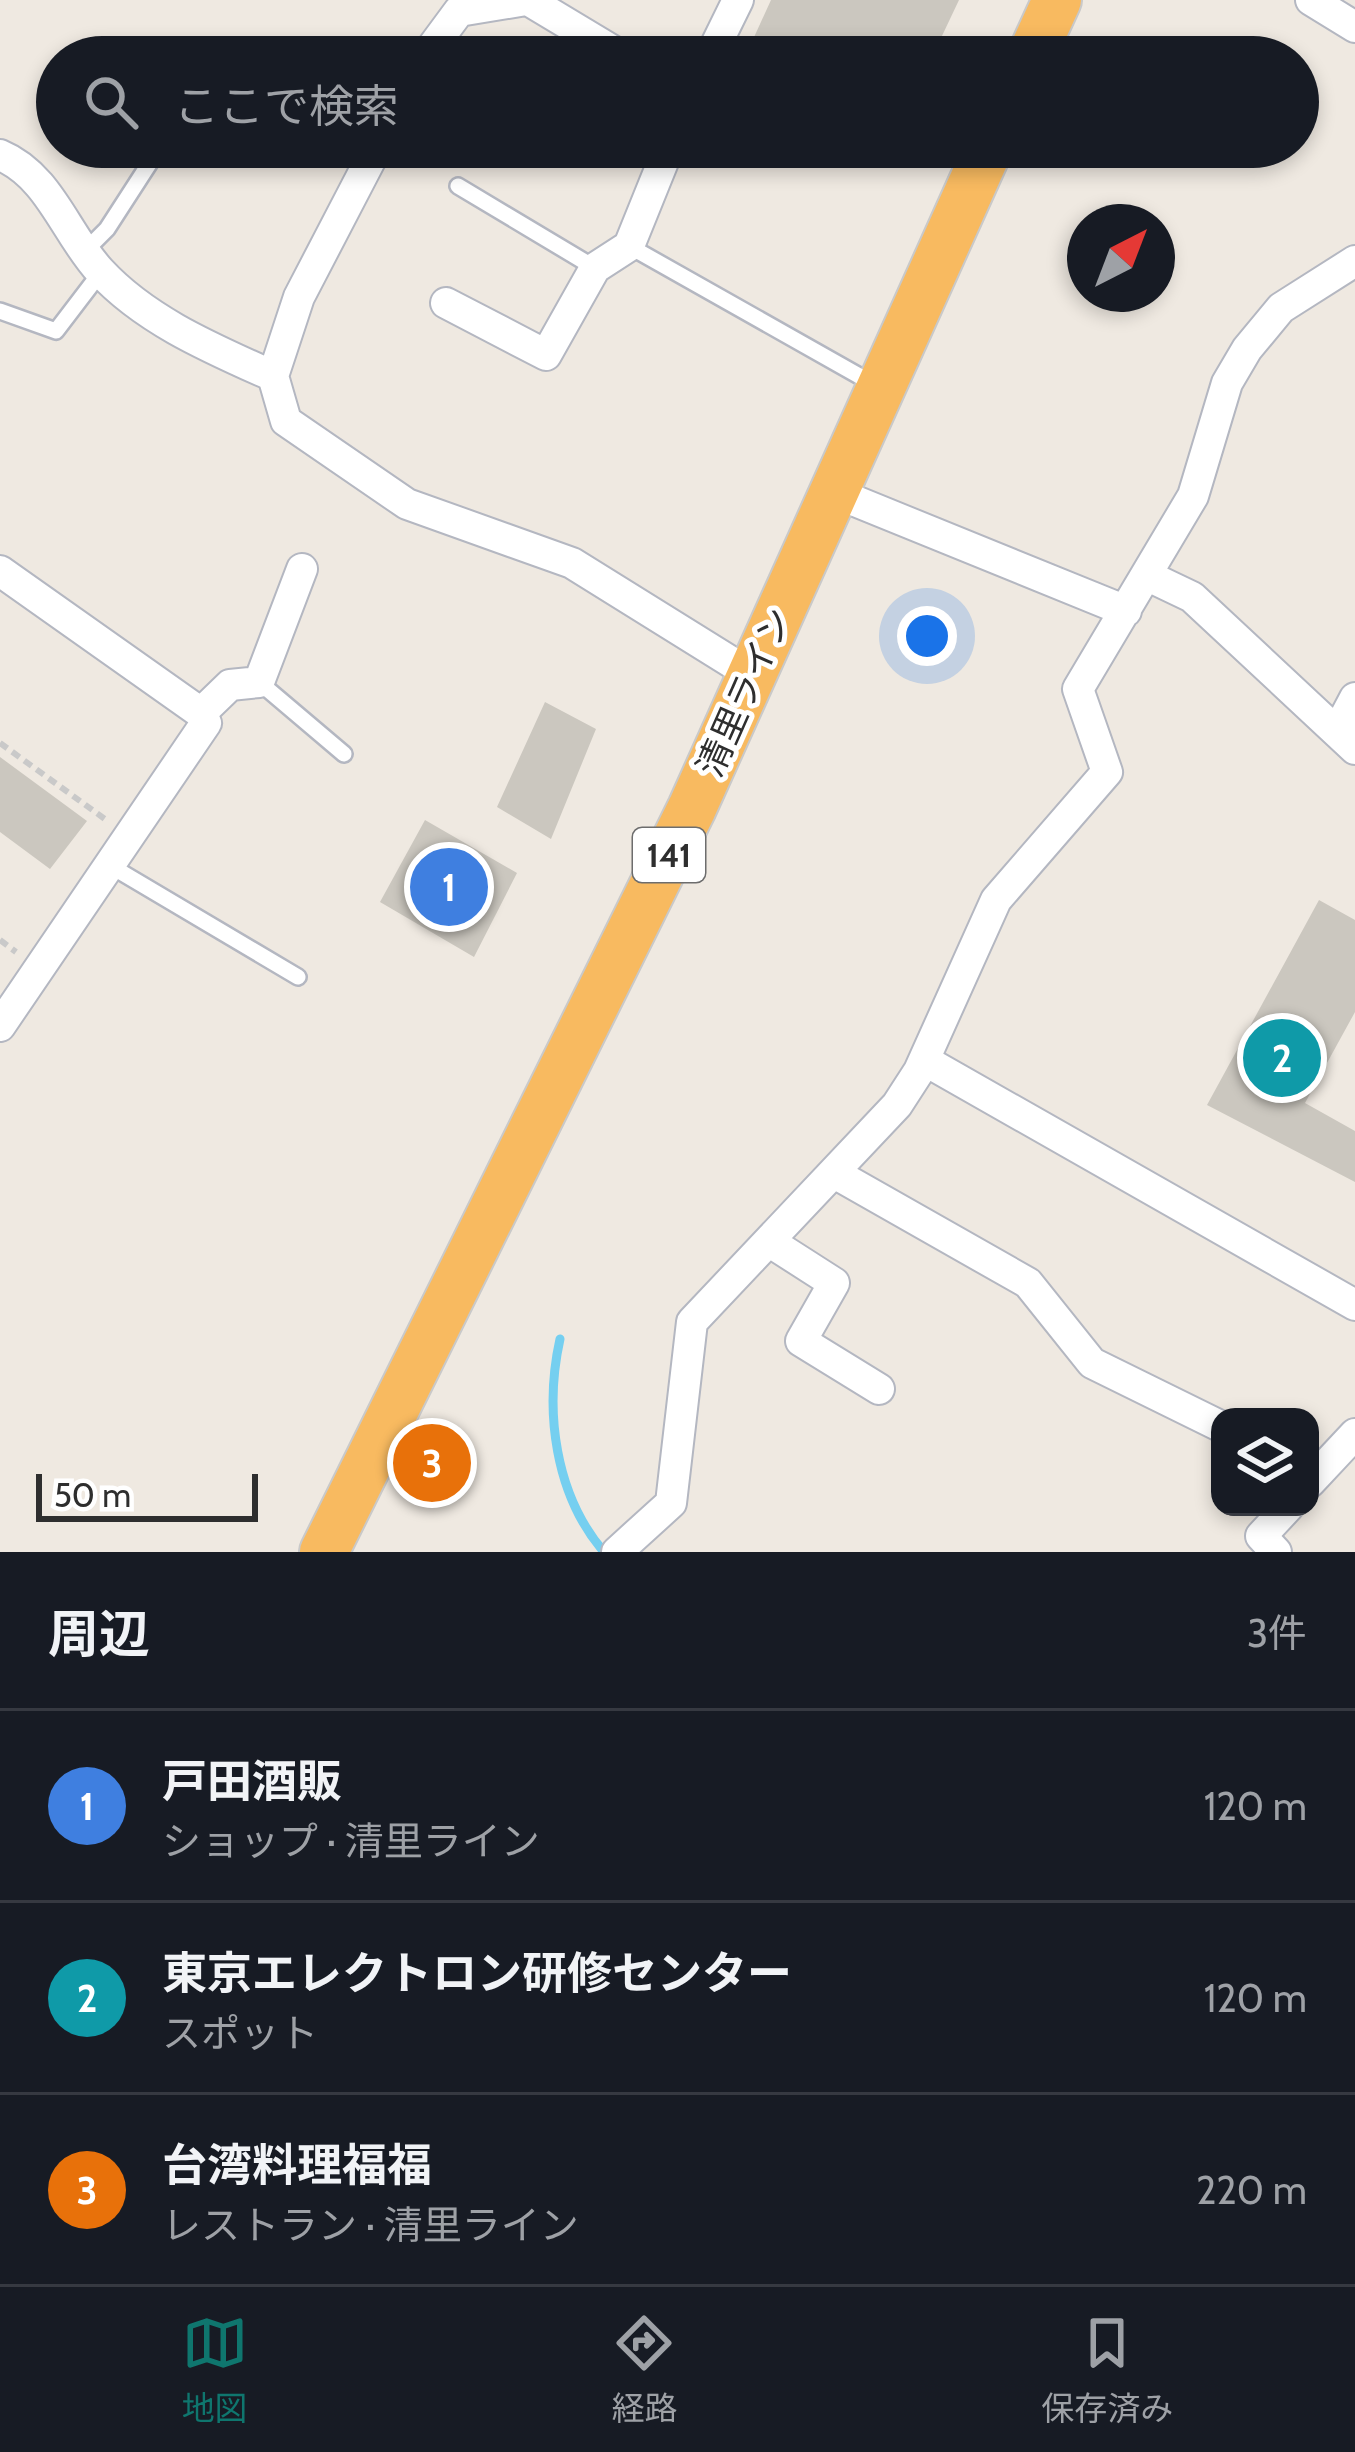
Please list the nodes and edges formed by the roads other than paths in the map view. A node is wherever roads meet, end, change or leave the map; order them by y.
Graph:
1 (527, 0) edge
2 (738, 0) edge
3 (1057, 0) edge
4 (1311, 0) edge
5 (452, 5) edge
6 (1355, 27) edge
7 (436, 36) edge
8 (587, 36) edge
9 (720, 36) edge
10 (1041, 36) edge
11 (0, 155) edge
12 (146, 168) edge
13 (366, 168) edge
14 (660, 168) edge
15 (979, 168) edge
16 (458, 186) dead end
17 (628, 247) junction
18 (93, 261) junction
19 (1355, 261) edge
20 (595, 268) junction
21 (446, 303) dead end
22 (0, 311) edge
23 (273, 376) junction
24 (879, 386) junction
25 (833, 492) junction
26 (302, 569) dead end
27 (0, 571) edge
28 (1148, 576) junction
29 (1126, 610) junction
30 (752, 675) junction
31 (259, 682) junction
32 (1355, 698) edge
33 (201, 713) junction
34 (1346, 740) edge
35 (344, 754) dead end
36 (109, 866) junction
37 (298, 977) dead end
38 (0, 1026) edge
39 (924, 1060) junction
40 (836, 1174) junction
41 (770, 1242) junction
42 (1355, 1305) edge
43 (879, 1389) dead end
44 (1211, 1422) edge
45 (1355, 1434) edge
46 (1319, 1470) edge
47 (1280, 1516) edge
48 (337, 1548) edge
49 (617, 1552) edge
50 (1276, 1552) edge

1 - 5 street
1 - 8 street
2 - 9 street
3 - 10 highway
4 - 6 street
5 - 7 street
11 - 18 street
12 - 18 lane
13 - 23 street
14 - 17 street
15 - 24 highway, 清里ライン / 141
16 - 20 lane
17 - 20 street
17 - 24 lane
18 - 22 lane
18 - 23 street
19 - 28 street
20 - 21 street
23 - 30 street
24 - 25 highway, 清里ライン / 141
25 - 29 street
25 - 30 highway, 清里ライン / 141
26 - 31 street
27 - 33 street
28 - 29 street
28 - 34 street
29 - 39 street
30 - 48 highway, 清里ライン / 141
31 - 33 street
31 - 35 lane
32 - 34 street
33 - 36 street
36 - 37 lane
36 - 38 street
39 - 40 street
39 - 42 street
40 - 41 street
40 - 44 street
41 - 43 street
41 - 49 street
45 - 46 street
47 - 50 street

